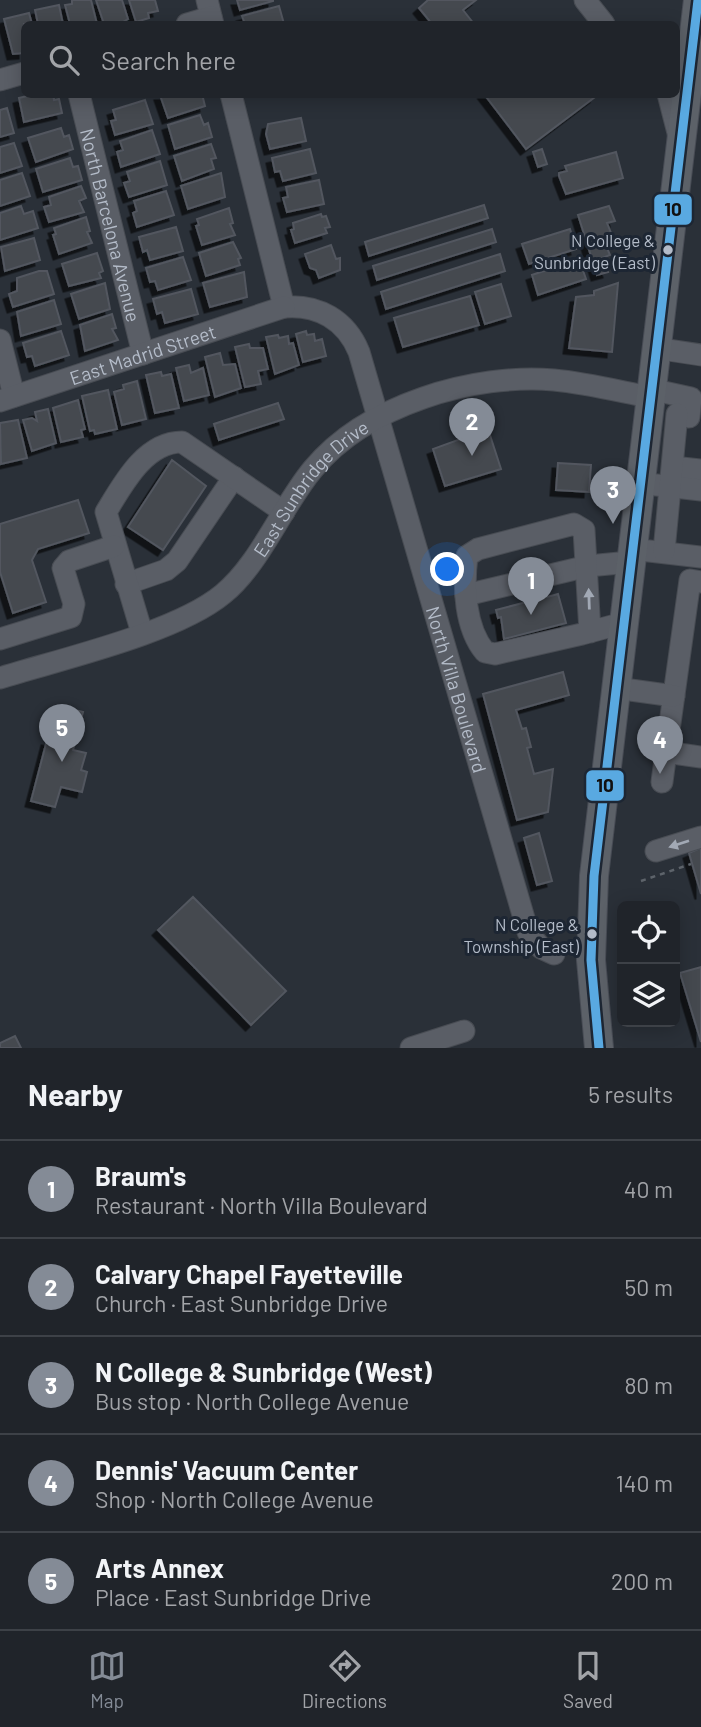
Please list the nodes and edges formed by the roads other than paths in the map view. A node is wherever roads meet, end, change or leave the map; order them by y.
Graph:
1 (585, 0) edge
2 (698, 0) edge
3 (210, 14) edge
4 (194, 21) edge
5 (602, 21) edge
6 (684, 57) edge
7 (21, 74) edge
8 (0, 80) edge
9 (80, 98) edge
10 (232, 98) edge
11 (669, 98) edge
12 (680, 145) junction
13 (284, 307) junction
14 (0, 340) edge
15 (655, 348) junction
16 (143, 354) junction
17 (701, 355) edge
18 (7, 398) edge
19 (649, 398) junction
20 (692, 409) edge
21 (379, 418) junction
22 (701, 470) edge
23 (234, 477) junction
24 (671, 477) junction
25 (639, 483) junction
26 (701, 490) edge
27 (284, 512) junction
28 (114, 546) junction
29 (664, 551) junction
30 (631, 556) junction
31 (701, 557) edge
32 (587, 566) junction
33 (701, 582) edge
34 (126, 584) junction
35 (468, 608) junction
36 (436, 616) junction
37 (623, 623) junction
38 (142, 633) junction
39 (586, 633) junction
40 (0, 639) edge
41 (0, 678) edge
42 (616, 688) junction
43 (674, 696) junction
44 (666, 752) junction
45 (701, 757) edge
46 (662, 782) dead end
47 (701, 837) edge
48 (656, 852) dead end
49 (554, 954) dead end
50 (464, 1031) dead end
51 (411, 1048) edge
52 (598, 1048) edge

1 - 5 street
2 - 6 main road
3 - 4 street
6 - 12 main road
7 - 8 street
9 - 16 street, North Barcelona Avenue
10 - 13 street
11 - 12 street
12 - 15 main road
13 - 16 street, East Madrid Street
13 - 21 street, North Villa Boulevard
14 - 18 street
15 - 17 street
15 - 19 main road
16 - 18 street, East Madrid Street
19 - 20 street, East Sunbridge Drive
19 - 21 street, East Sunbridge Drive
19 - 25 main road
20 - 24 street
21 - 27 street, East Sunbridge Drive
21 - 36 street, North Villa Boulevard
22 - 24 street
23 - 27 street
23 - 28 street
23 - 34 street
24 - 25 street
24 - 26 street
24 - 29 street
25 - 30 main road
27 - 38 street, East Sunbridge Drive
28 - 34 street
28 - 40 street
29 - 30 street
29 - 31 street
30 - 32 street
30 - 37 main road
32 - 35 street
32 - 35 street
39 -> 32 street
33 - 43 street
34 - 38 street
35 - 36 street
35 - 39 street
36 - 49 street, North Villa Boulevard
37 - 39 street
37 - 42 main road
38 - 41 street, East Sunbridge Drive
42 - 43 street
42 - 52 main road
43 - 44 street
44 - 45 street
44 - 46 street
47 -> 48 street
50 - 51 street

